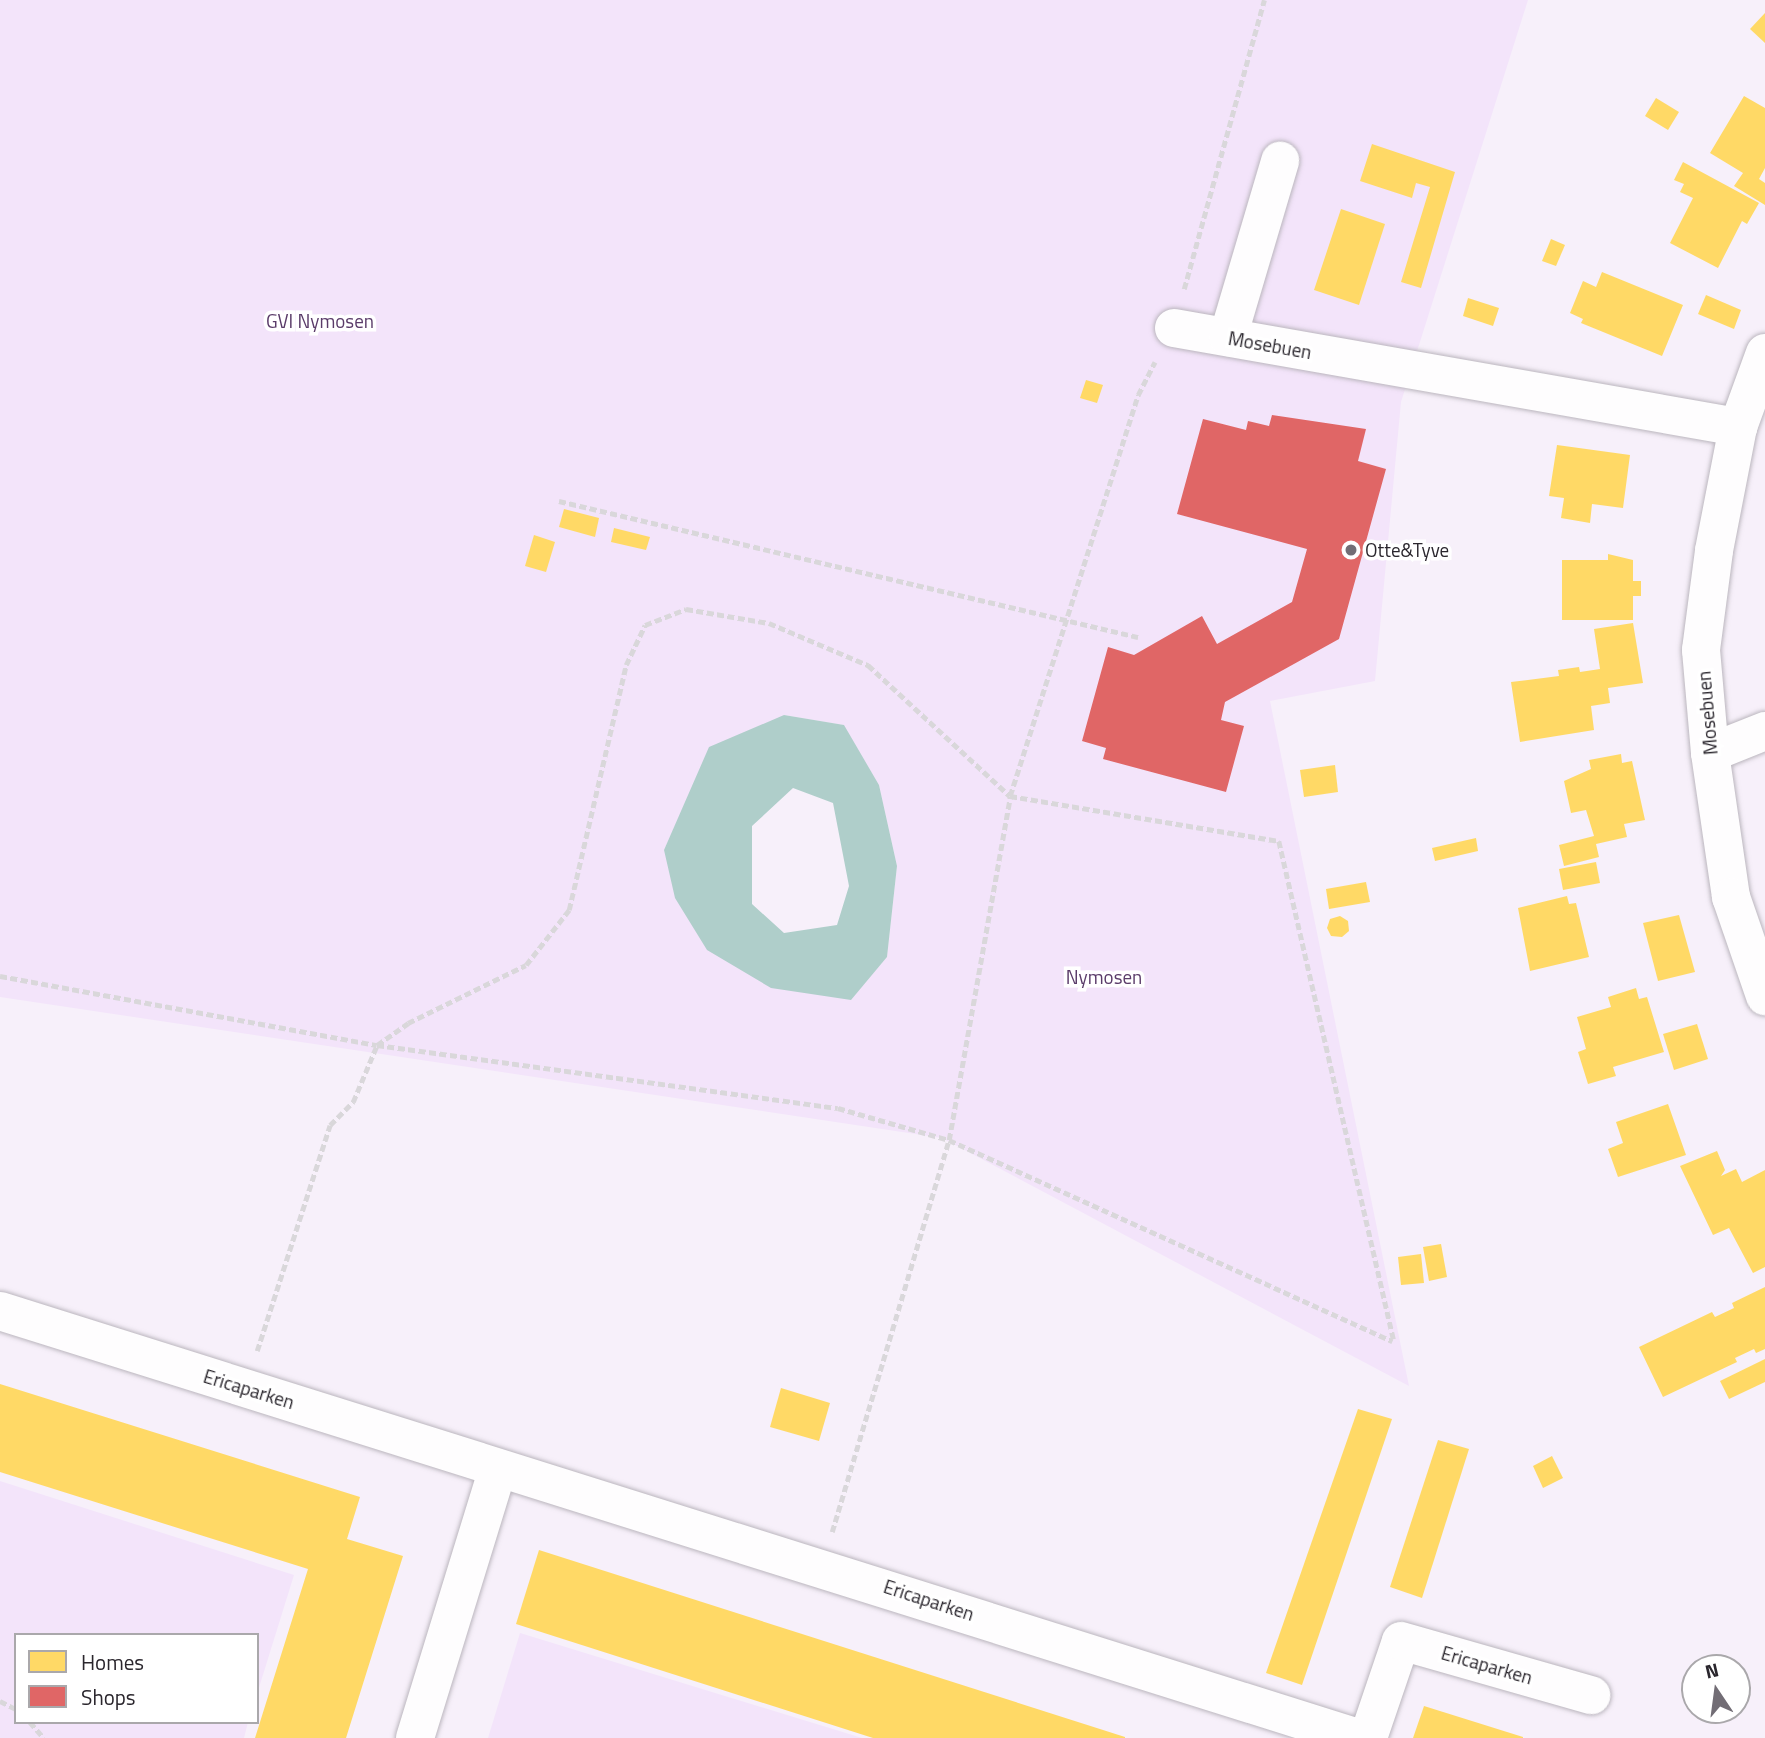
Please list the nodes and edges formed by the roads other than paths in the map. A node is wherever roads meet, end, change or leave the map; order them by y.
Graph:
1 (1280, 161) dead end
2 (1174, 328) road end
3 (1228, 337) junction
4 (1765, 354) edge
5 (1738, 427) junction
6 (1765, 731) edge
7 (1710, 753) junction
8 (1765, 996) edge
9 (0, 1311) edge
10 (498, 1468) junction
11 (1591, 1695) dead end
12 (415, 1738) edge
13 (1358, 1738) edge
14 (1368, 1738) edge

1 - 3 street
2 - 3 street, Mosebuen
3 - 5 street, Mosebuen
4 - 5 street, Mosebuen
5 - 7 street, Mosebuen
6 - 7 street
7 - 8 street, Mosebuen
9 - 10 street, Ericaparken
10 - 12 street
10 - 13 street, Ericaparken
11 - 14 street, Ericaparken

